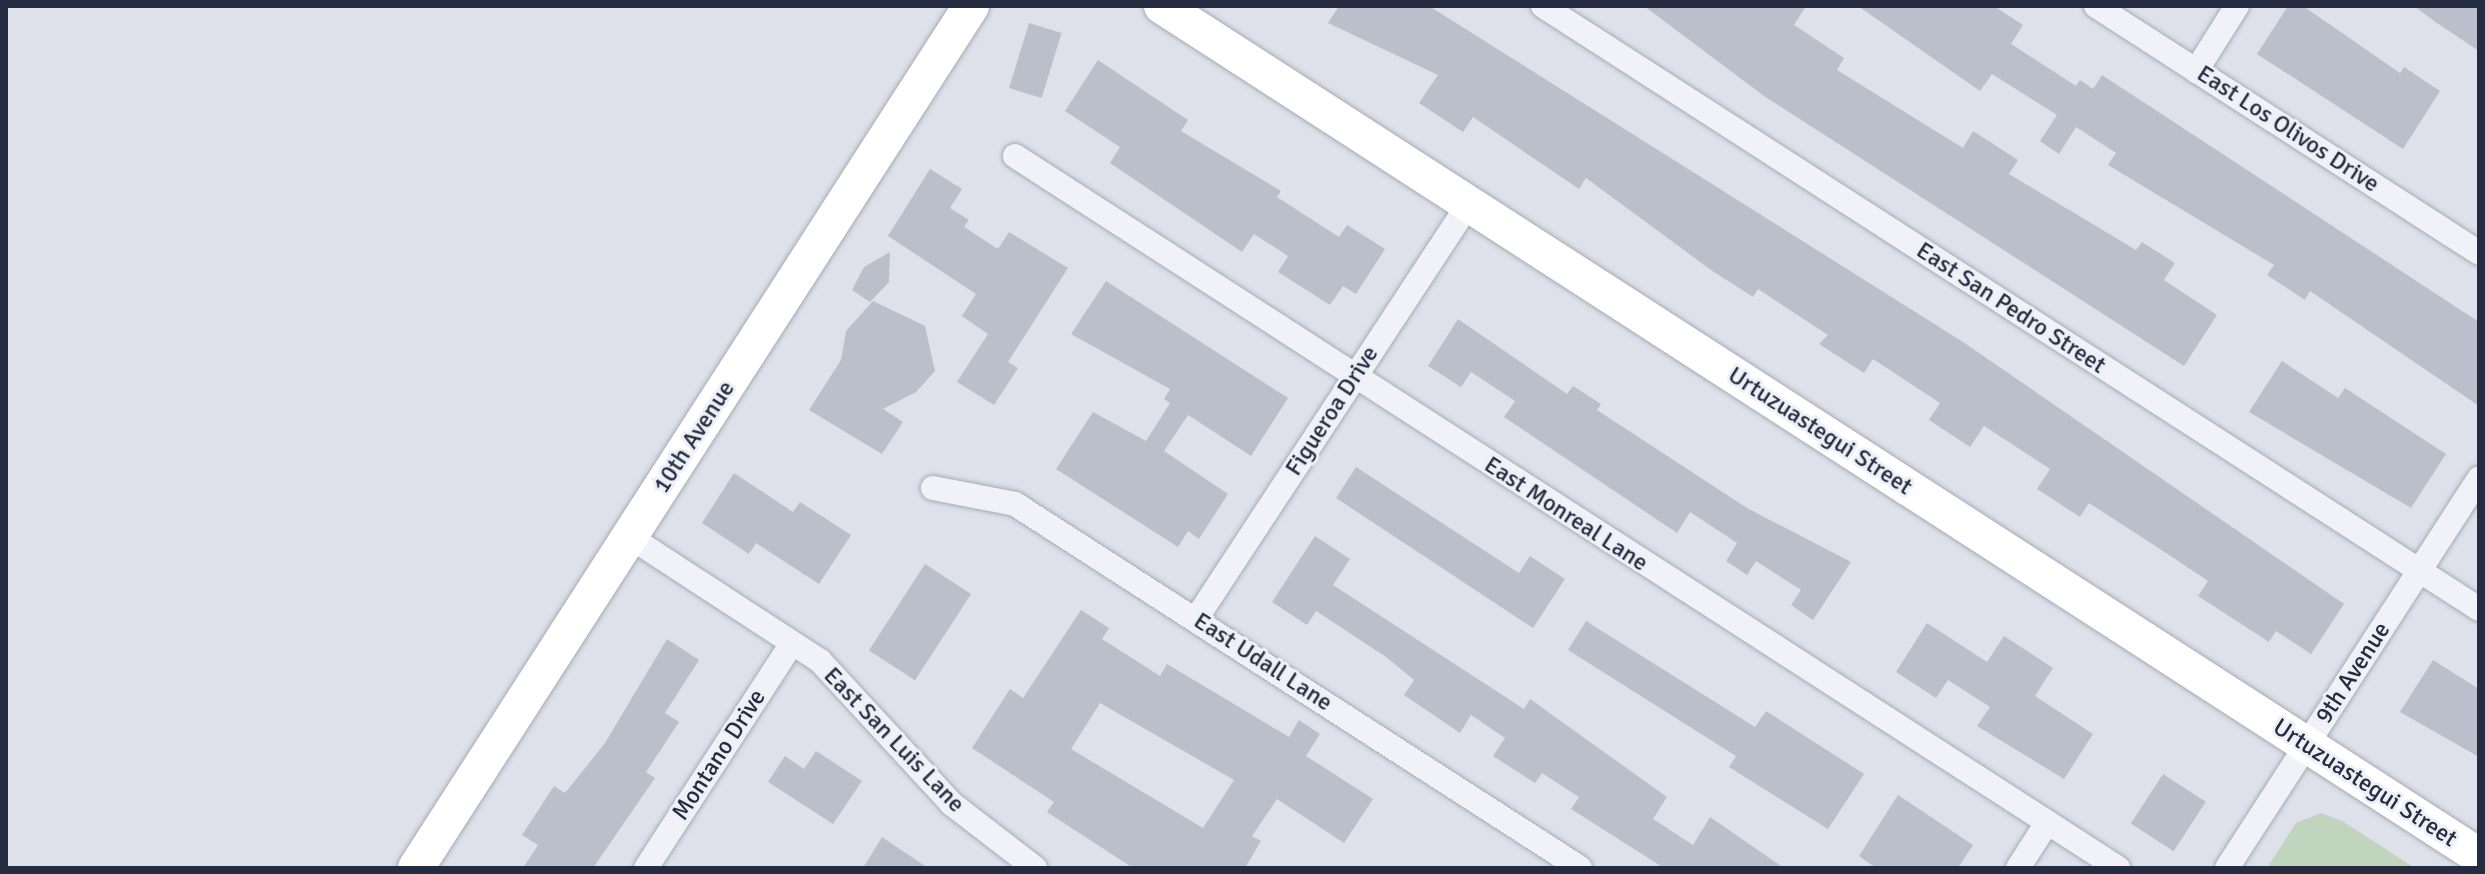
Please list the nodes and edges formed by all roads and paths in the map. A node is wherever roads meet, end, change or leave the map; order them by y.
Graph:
1 (971, 6) edge
2 (1162, 6) edge
3 (1543, 6) edge
4 (2096, 6) edge
5 (2237, 6) edge
6 (2196, 71) junction
7 (1015, 156) dead end
8 (1469, 204) junction
9 (2479, 253) edge
10 (1354, 378) junction
11 (2479, 478) edge
12 (933, 488) dead end
13 (630, 537) junction
14 (2419, 570) junction
15 (2479, 609) edge
16 (1196, 619) junction
17 (792, 643) junction
18 (2306, 745) junction
19 (2047, 823) junction
20 (2479, 856) edge
21 (1010, 861) edge
22 (416, 868) edge
23 (646, 868) edge
24 (1035, 868) edge
25 (1580, 868) edge
26 (2018, 868) edge
27 (2118, 868) edge
28 (2227, 868) edge

1 - 13 main road, 10th Avenue
2 - 8 main road, Urtuzuastegui Street
3 - 14 street, East San Pedro Street
4 - 6 street, East Los Olivos Drive
5 - 6 street
6 - 9 street, East Los Olivos Drive
7 - 10 street, East Monreal Lane
8 - 10 street, Figueroa Drive
8 - 18 main road, Urtuzuastegui Street
10 - 16 street, Figueroa Drive
10 - 19 street, East Monreal Lane
11 - 14 street, 9th Avenue
12 - 16 street, East Udall Lane
13 - 17 street, East San Luis Lane
13 - 22 main road, 10th Avenue
14 - 15 street, East San Pedro Street
14 - 18 street, 9th Avenue
16 - 25 street, East Udall Lane
17 - 21 street, East San Luis Lane
17 - 23 street, Montano Drive
18 - 20 main road, Urtuzuastegui Street
18 - 28 street, 9th Avenue
19 - 26 street
19 - 27 street, East Monreal Lane
21 - 24 street, East San Luis Lane

